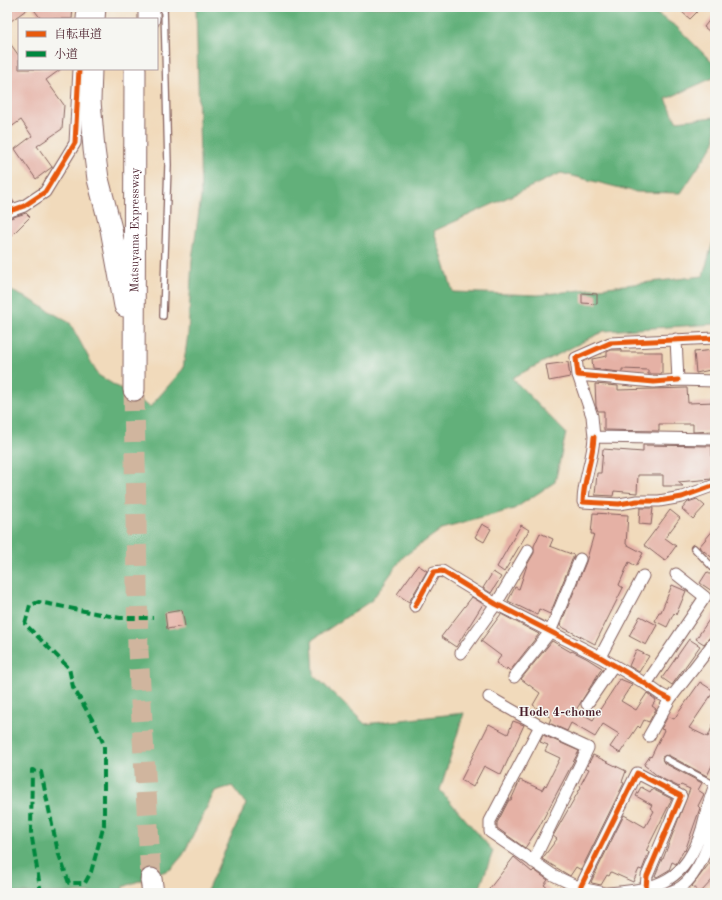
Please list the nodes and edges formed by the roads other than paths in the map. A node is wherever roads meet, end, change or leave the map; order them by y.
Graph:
1 (82, 7) edge
2 (95, 7) edge
3 (135, 7) edge
4 (149, 7) edge
5 (164, 7) edge
6 (82, 18) edge
7 (94, 18) edge
8 (135, 18) edge
9 (149, 18) edge
10 (79, 70) edge
11 (91, 70) edge
12 (135, 70) edge
13 (148, 70) edge
14 (7, 212) edge
15 (135, 225) junction
16 (163, 316) dead end
17 (715, 338) edge
18 (676, 339) junction
19 (134, 364) junction
20 (578, 375) junction
21 (678, 380) junction
22 (715, 381) edge
23 (134, 390) tunnel mouth
24 (594, 437) junction
25 (715, 439) edge
26 (715, 485) edge
27 (694, 548) dead end
28 (528, 550) dead end
29 (580, 559) dead end
30 (715, 570) edge
31 (676, 574) dead end
32 (643, 576) dead end
33 (496, 604) junction
34 (415, 606) dead end
35 (550, 632) junction
36 (715, 641) edge
37 (461, 653) dead end
38 (600, 657) junction
39 (613, 666) junction
40 (514, 677) dead end
41 (646, 684) junction
42 (489, 697) dead end
43 (670, 699) junction
44 (587, 704) dead end
45 (540, 726) junction
46 (649, 736) dead end
47 (666, 759) dead end
48 (715, 785) edge
49 (710, 796) junction
50 (713, 831) edge
51 (533, 862) junction
52 (580, 888) junction
53 (646, 888) junction
54 (606, 893) edge
55 (667, 893) edge

1 - 6 street
2 - 7 highway
3 - 8 highway
4 - 9 highway
5 - 16 lane
10 - 14 street
11 - 19 highway
12 - 15 highway, Matsuyama Expressway
13 - 15 highway
15 - 19 highway, Matsuyama Expressway
17 - 18 street
18 - 20 street
18 - 21 street
19 - 23 highway, Matsuyama Expressway
20 - 21 street
20 - 24 street
21 - 22 street
24 - 25 street
24 - 26 street
27 - 30 lane
28 - 33 street
29 - 35 street
31 - 41 street
32 - 38 street
33 - 34 street
33 - 35 street
33 - 37 street
35 - 38 street
35 - 40 street
36 - 43 street
38 - 39 street
39 - 41 street
39 - 44 street
41 - 43 street
42 - 45 street
43 - 46 street
45 - 51 street
45 - 51 street
47 - 48 lane
48 - 49 street
49 - 50 street
49 - 53 street
50 - 55 street
51 - 52 street
52 - 53 street
52 - 54 street
53 - 54 street

